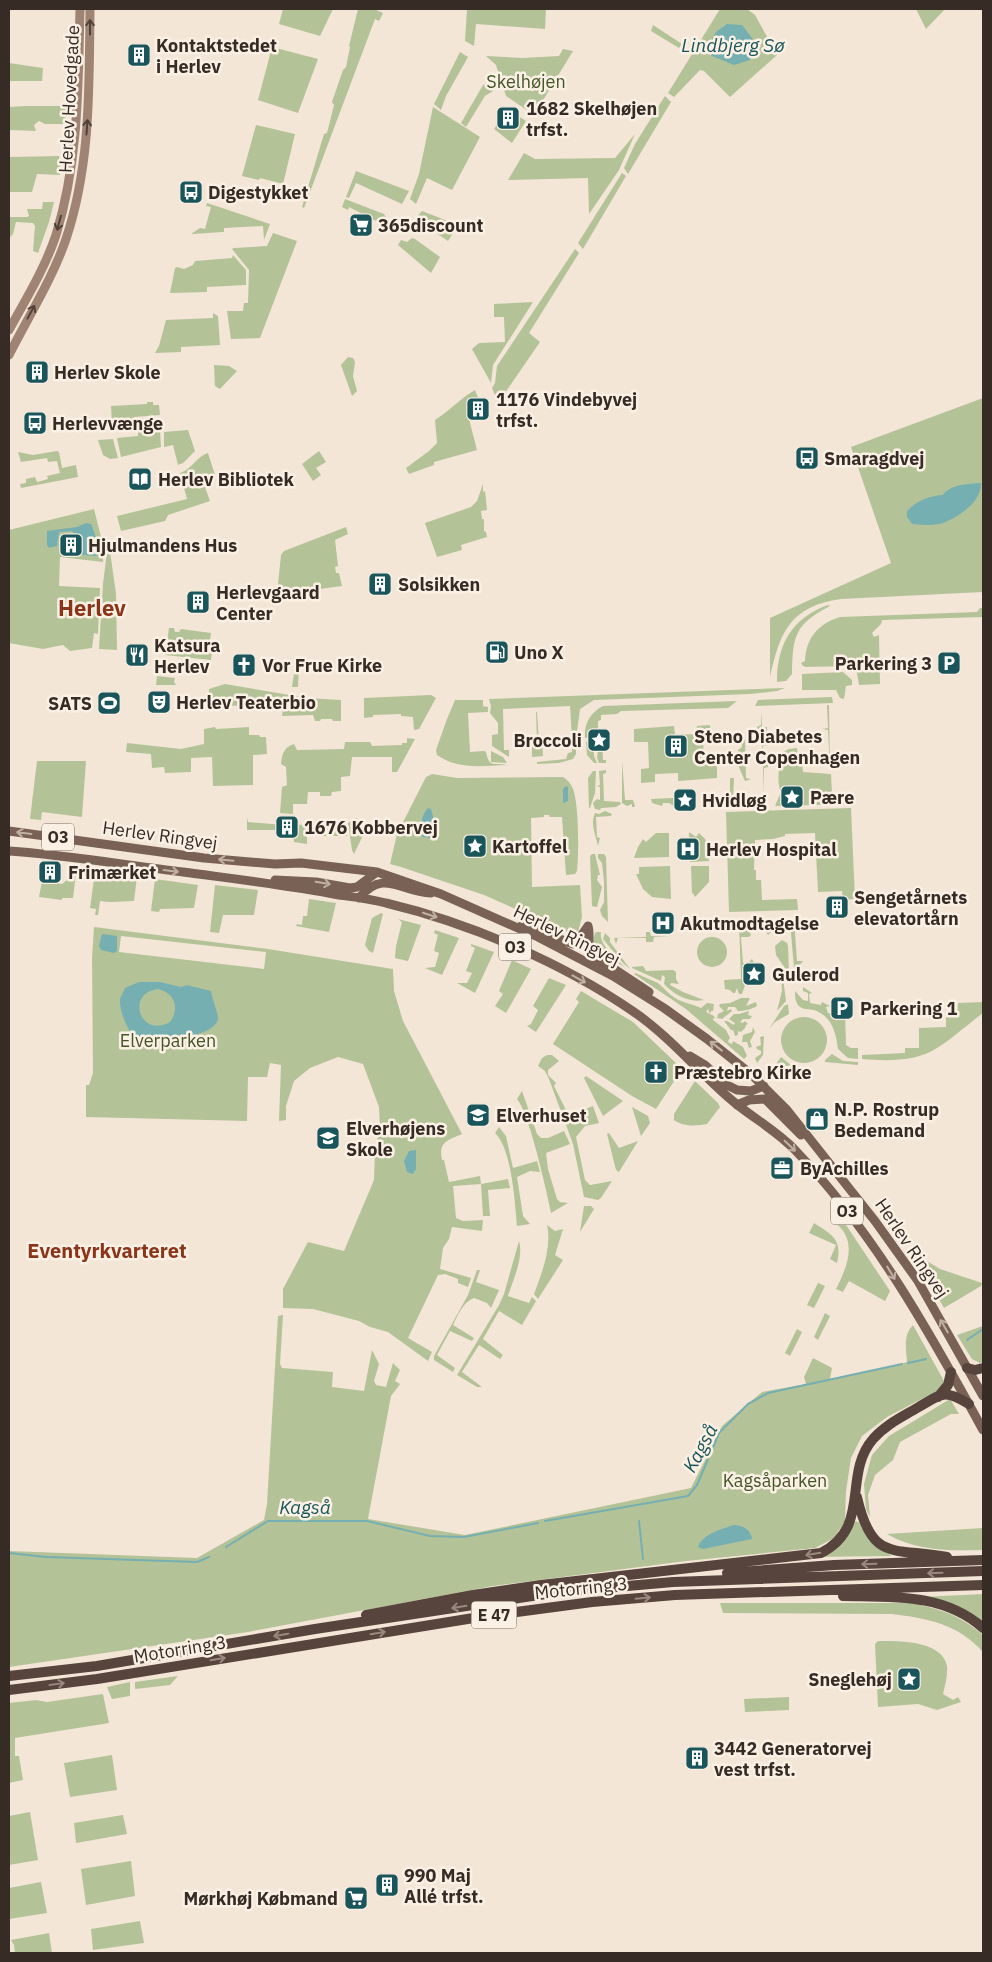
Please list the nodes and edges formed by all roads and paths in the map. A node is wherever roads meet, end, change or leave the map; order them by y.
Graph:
1 (80, 9) edge
2 (90, 9) edge
3 (9, 330) edge
4 (9, 355) edge
5 (9, 831) edge
6 (9, 851) edge
7 (371, 877) junction
8 (257, 881) junction
9 (441, 894) junction
10 (359, 898) junction
11 (383, 902) junction
12 (488, 915) junction
13 (681, 1020) junction
14 (675, 1047) junction
15 (764, 1086) junction
16 (738, 1105) junction
17 (822, 1153) junction
18 (968, 1368) junction
19 (983, 1368) edge
20 (951, 1372) junction
21 (938, 1396) junction
22 (983, 1396) edge
23 (969, 1404) junction
24 (983, 1430) edge
25 (856, 1491) junction
26 (983, 1560) edge
27 (970, 1561) junction
28 (834, 1565) junction
29 (663, 1570) junction
30 (983, 1571) edge
31 (673, 1582) junction
32 (983, 1585) edge
33 (783, 1592) junction
34 (983, 1628) edge
35 (315, 1629) junction
36 (9, 1676) edge
37 (9, 1690) edge

1 -> 3 main road, Herlev Hovedgade
4 -> 2 main road, Herlev Hovedgade
7 -> 5 main road, Herlev Ringvej / O3
6 -> 8 main road, Herlev Ringvej / O3
8 -> 7 main road
7 - 9 main road, Herlev Ringvej / O3
7 - 9 main road
7 - 10 main road
7 - 11 main road
8 - 10 main road, Herlev Ringvej / O3
9 - 12 main road, Herlev Ringvej / O3
10 - 11 main road, Herlev Ringvej / O3
11 -> 14 main road, Herlev Ringvej / O3
12 - 13 main road, Herlev Ringvej / O3
12 - 13 main road
15 -> 13 main road, Herlev Ringvej / O3
14 - 15 main road
14 - 16 main road, Herlev Ringvej / O3
15 - 17 main road, Herlev Ringvej / O3
16 - 17 main road
16 -> 20 main road, Herlev Ringvej / O3
18 -> 17 main road, Herlev Ringvej / O3
18 - 19 highway
18 - 22 main road, O3
20 - 21 highway
20 - 23 main road, O3
21 - 23 highway
21 - 25 highway
23 - 24 main road, O3
25 - 27 highway
25 -> 29 highway
26 - 27 highway
27 -> 28 highway
28 - 29 highway
28 - 31 highway
29 - 35 highway
30 -> 31 highway, Motorring 3 / E 47
31 -> 35 highway, Motorring 3 / E 47
32 - 33 highway, Motorring 3 / E 47
33 - 34 highway
37 -> 33 highway, Motorring 3 / E 47
35 -> 36 highway, Motorring 3 / E 47

